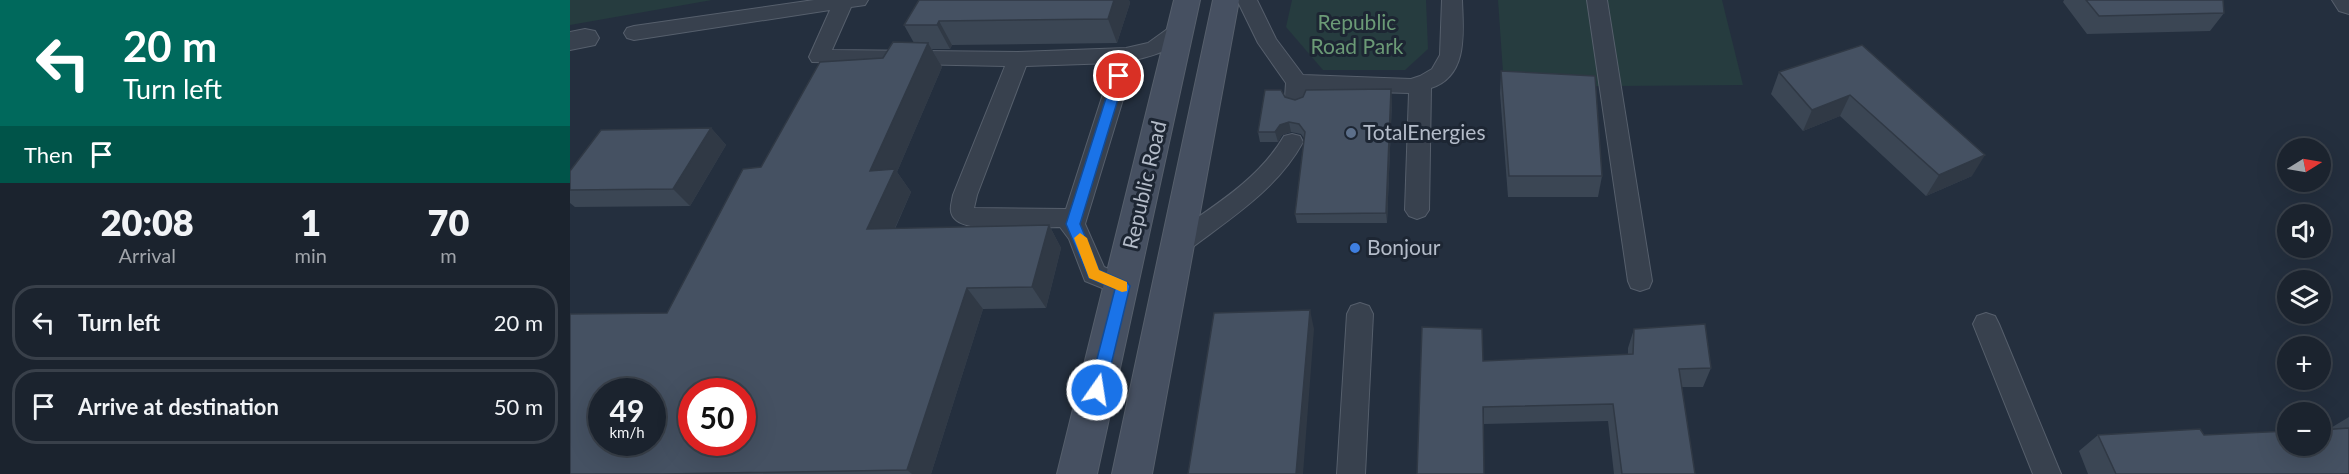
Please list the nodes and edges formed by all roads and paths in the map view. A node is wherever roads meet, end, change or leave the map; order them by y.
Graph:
1 (1226, 0) edge
2 (1247, 0) edge
3 (1452, 0) edge
4 (1597, 0) edge
5 (2344, 0) edge
6 (851, 1) edge
7 (2349, 5) edge
8 (1183, 15) edge
9 (634, 33) dead end
10 (1126, 55) junction
11 (1018, 59) junction
12 (1420, 84) junction
13 (1292, 142) dead end
14 (1417, 210) dead end
15 (1073, 224) junction
16 (1177, 245) junction
17 (1640, 281) dead end
18 (1122, 286) junction
19 (1360, 314) dead end
20 (1986, 324) dead end
21 (1077, 474) edge
22 (1132, 474) edge
23 (1351, 474) edge
24 (2047, 474) edge

1 - 16 main road, Republic Road
2 - 12 lane
3 - 12 lane
4 - 17 lane
5 - 7 street
6 - 9 lane
6 - 11 lane
8 - 10 lane
8 - 18 main road, Republic Road
10 - 11 lane
10 - 15 lane
11 - 15 lane
12 - 14 lane
13 - 16 lane
15 - 18 lane
16 - 22 main road, Republic Road
18 - 21 main road, Republic Road
19 - 23 lane
20 - 24 lane

